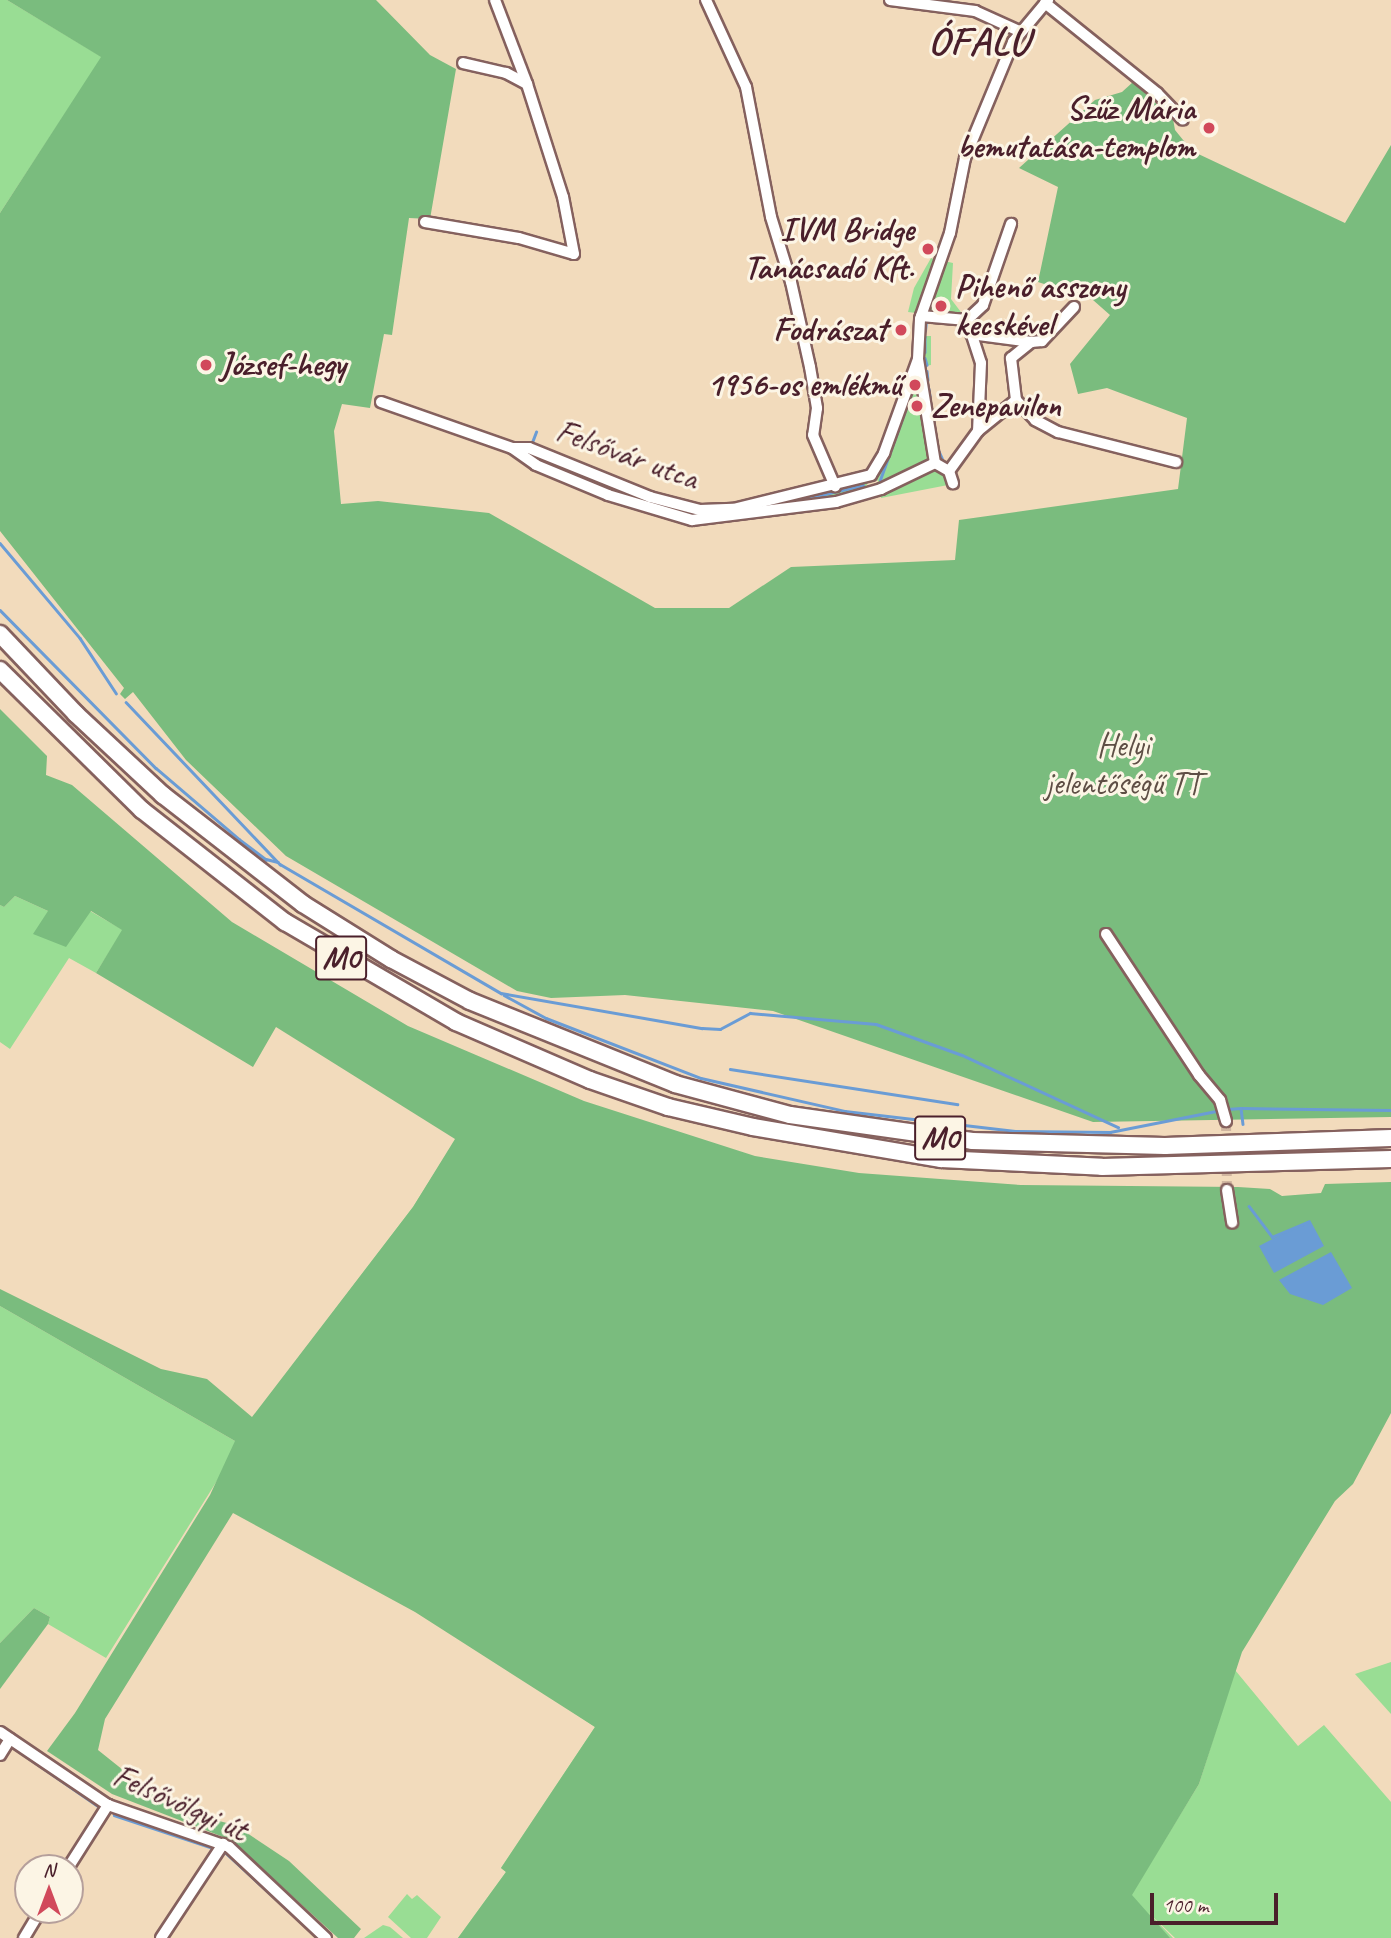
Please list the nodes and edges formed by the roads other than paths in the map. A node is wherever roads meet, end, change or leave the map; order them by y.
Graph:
1 (495, 0) edge
2 (706, 0) edge
3 (890, 0) edge
4 (1046, 2) edge
5 (1019, 32) junction
6 (463, 63) dead end
7 (527, 84) junction
8 (1183, 120) dead end
9 (425, 222) dead end
10 (1010, 224) dead end
11 (1074, 307) dead end
12 (921, 316) junction
13 (967, 320) junction
14 (971, 334) junction
15 (1031, 342) junction
16 (918, 359) junction
17 (1016, 400) junction
18 (381, 402) dead end
19 (978, 430) junction
20 (512, 448) junction
21 (1176, 462) dead end
22 (935, 463) junction
23 (948, 471) junction
24 (953, 483) dead end
25 (875, 485) junction
26 (835, 486) junction
27 (0, 634) edge
28 (0, 670) edge
29 (1106, 934) dead end
30 (1224, 1112) tunnel mouth
31 (1391, 1138) edge
32 (1391, 1159) edge
33 (1227, 1189) tunnel mouth
34 (1232, 1223) dead end
35 (0, 1732) edge
36 (10, 1739) junction
37 (0, 1755) edge
38 (108, 1805) junction
39 (223, 1844) junction
40 (77, 1854) edge
41 (320, 1936) edge
42 (161, 1938) edge

1 - 7 street
2 - 26 street
3 - 5 street
4 - 5 street
4 - 8 street
5 - 12 street
6 - 7 street
7 - 9 street
10 - 13 street
11 - 15 street
12 - 13 street
12 - 16 street
13 - 14 street
14 - 15 street
14 - 19 street
15 - 17 street
16 - 22 street
16 - 25 street
17 - 19 street
17 - 21 street
18 - 20 street, Felsővár utca
19 - 23 street
20 - 25 street, Felsővár utca
20 - 26 street, Felsővár utca
22 - 23 street
22 - 25 street, Felsővár utca
23 - 24 street
25 - 26 street, Felsővár utca
27 - 31 highway, M0
28 - 32 highway, M0
29 - 30 street
33 - 34 street
35 - 36 street, Felsővölgyi út
36 - 37 street
36 - 38 street, Felsővölgyi út
38 - 39 street, Felsővölgyi út
38 - 40 street
39 - 41 street, Felsővölgyi út
39 - 42 street

